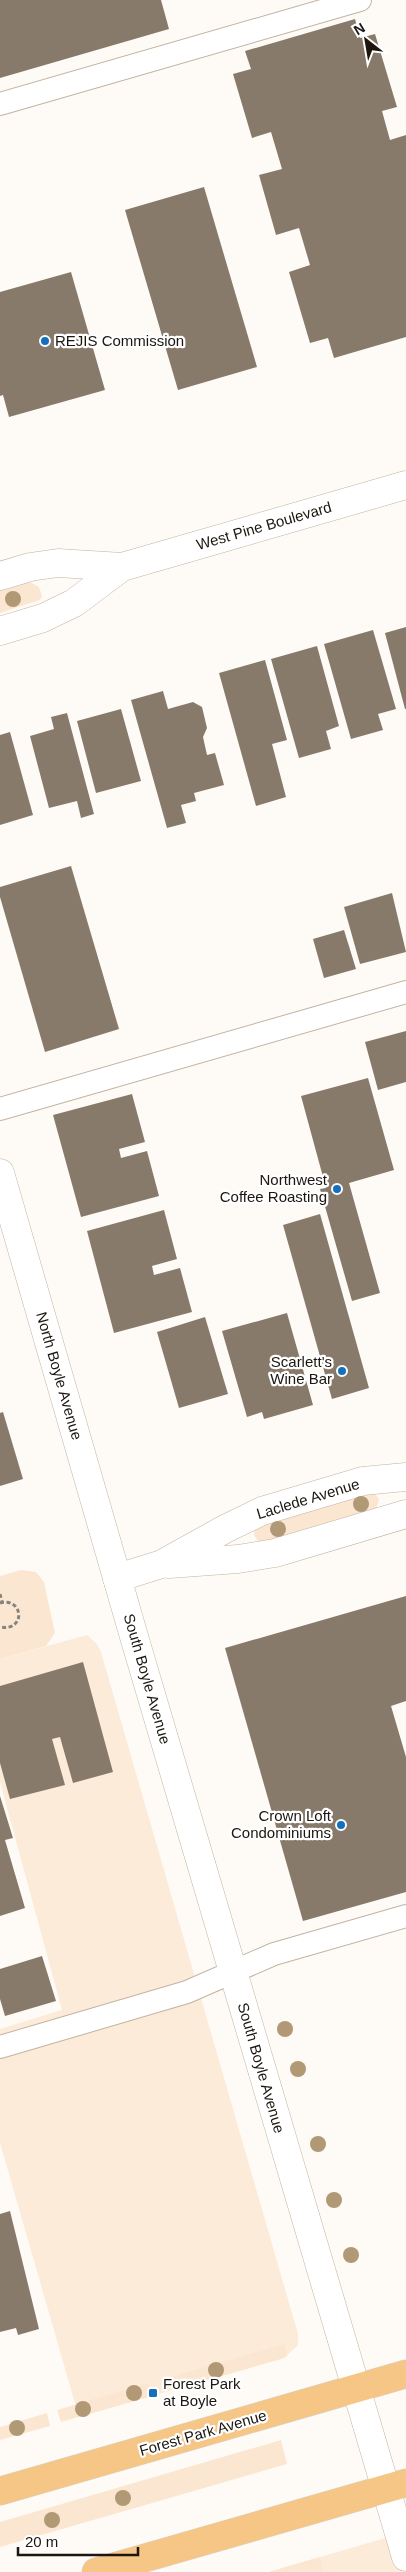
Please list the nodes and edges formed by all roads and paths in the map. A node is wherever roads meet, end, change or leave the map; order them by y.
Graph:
1 (360, 0) edge
2 (0, 104) edge
3 (406, 485) edge
4 (122, 567) junction
5 (0, 576) edge
6 (0, 631) edge
7 (406, 992) edge
8 (0, 1109) edge
9 (0, 1173) edge
10 (406, 1477) edge
11 (406, 1514) edge
12 (162, 1564) junction
13 (117, 1578) junction
14 (0, 1594) edge
15 (1, 1603) edge
16 (0, 1627) edge
17 (406, 1916) edge
18 (233, 1973) junction
19 (0, 2047) edge
20 (406, 2374) edge
21 (355, 2389) junction
22 (396, 2485) edge
23 (0, 2491) edge
24 (406, 2557) edge
25 (96, 2572) edge

1 - 2 lane
3 - 4 street, West Pine Boulevard
4 - 5 street, West Pine Boulevard
4 - 6 street, West Pine Boulevard
7 - 8 lane
9 - 13 street, North Boyle Avenue
10 - 12 street, Laclede Avenue
11 - 12 street, Laclede Avenue
12 - 13 street, Laclede Avenue
13 - 18 street, South Boyle Avenue
14 - 15 path
15 - 16 path
17 - 18 lane
18 - 19 lane
18 - 21 street, South Boyle Avenue
20 - 21 main road, Forest Park Avenue
21 - 22 street, South Boyle Avenue
21 - 23 main road, Forest Park Avenue
22 - 24 street, South Boyle Avenue
22 - 25 main road

